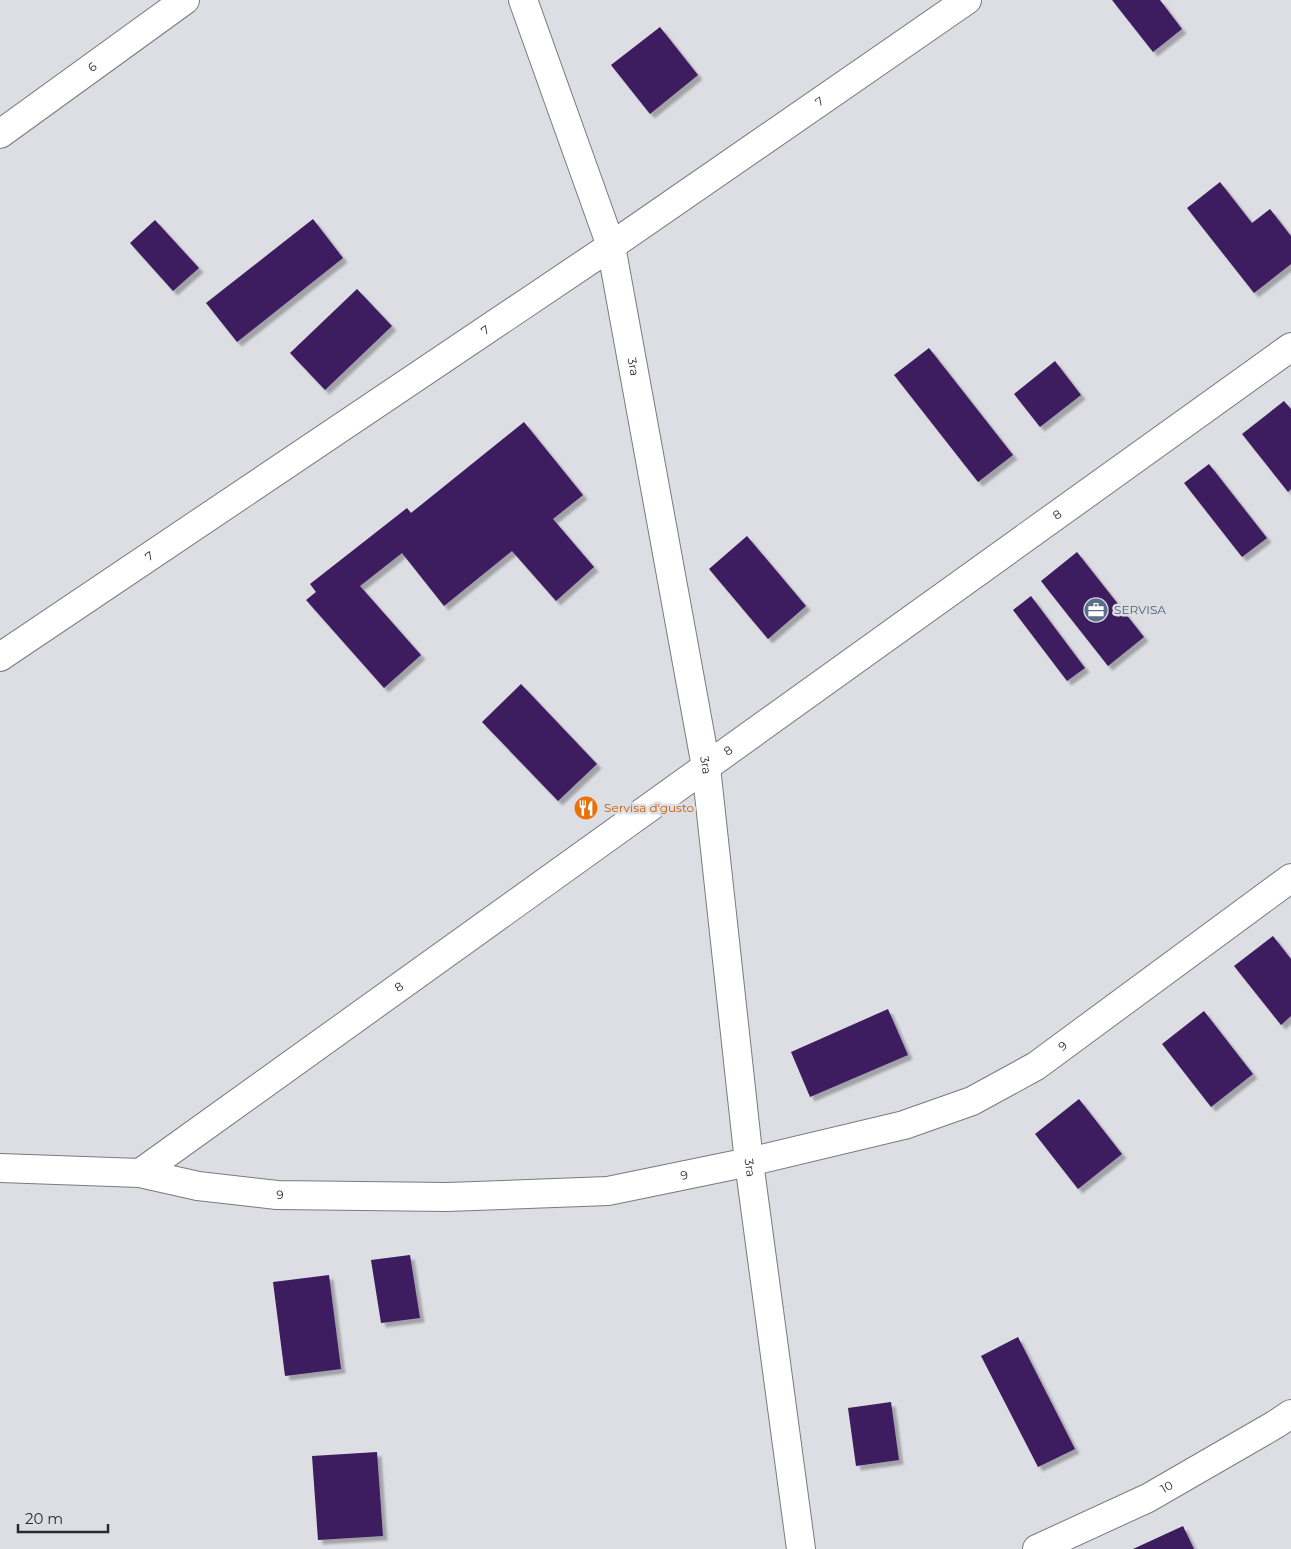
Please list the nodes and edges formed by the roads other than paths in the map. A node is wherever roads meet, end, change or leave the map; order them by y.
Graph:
1 (185, 0) edge
2 (523, 0) edge
3 (967, 0) edge
4 (0, 134) edge
5 (611, 246) junction
6 (1291, 346) edge
7 (0, 657) edge
8 (706, 767) junction
9 (1291, 878) edge
10 (749, 1162) junction
11 (0, 1168) edge
12 (140, 1173) junction
13 (1291, 1414) edge
14 (801, 1549) edge
15 (1037, 1549) edge

1 - 4 street, 6
2 - 5 street, 3ra
3 - 5 street, 7
5 - 7 street, 7
5 - 8 street, 3ra
6 - 8 street, 8
8 - 10 street, 3ra
8 - 12 street, 8
9 - 10 street, 9
10 - 12 street, 9
10 - 14 street, 3ra
11 - 12 street, 9
13 - 15 street, 10

